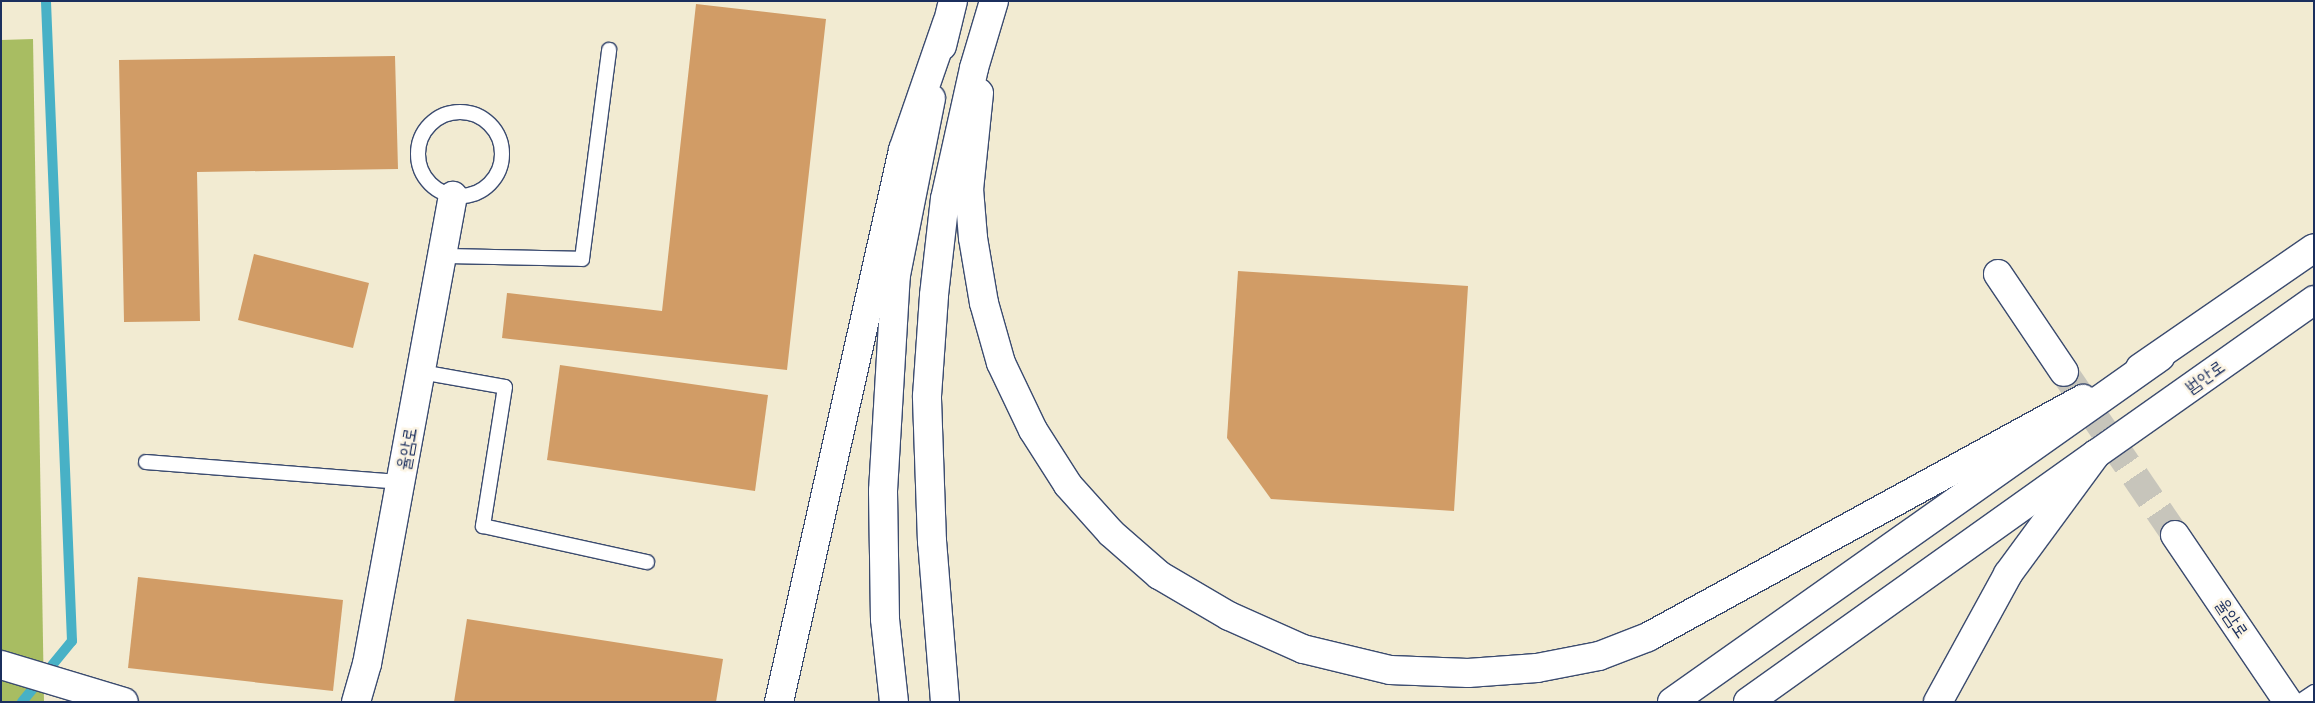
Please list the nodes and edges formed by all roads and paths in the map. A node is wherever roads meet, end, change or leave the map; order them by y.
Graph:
1 (994, 1) edge
2 (998, 1) edge
3 (950, 12) edge
4 (609, 50) dead end
5 (453, 196) junction
6 (2314, 248) edge
7 (442, 256) junction
8 (1998, 274) dead end
9 (2314, 300) edge
10 (2160, 357) junction
11 (421, 372) junction
12 (2064, 372) tunnel mouth
13 (2096, 454) junction
14 (146, 462) dead end
15 (401, 482) junction
16 (2175, 535) tunnel mouth
17 (647, 562) dead end
18 (1, 665) edge
19 (2314, 692) edge
20 (124, 702) edge
21 (356, 702) edge
22 (779, 702) edge
23 (894, 702) edge
24 (945, 702) edge
25 (1672, 702) edge
26 (1748, 702) edge
27 (1938, 702) edge
28 (2288, 702) edge
29 (2299, 702) edge

1 - 24 main road
2 - 10 main road
3 - 22 main road
3 - 23 main road
4 - 7 lane
5 - 5 lane
5 - 7 main road, 율암로
6 - 10 main road
7 - 11 main road, 율암로
8 - 12 main road
9 - 13 main road, 범안로
10 - 25 main road
11 - 15 main road, 율암로
11 - 17 lane
13 - 26 main road, 범안로
13 - 27 main road
14 - 15 lane
15 - 21 main road, 율암로
16 - 28 main road, 율암로
18 - 20 main road
19 - 29 lane

